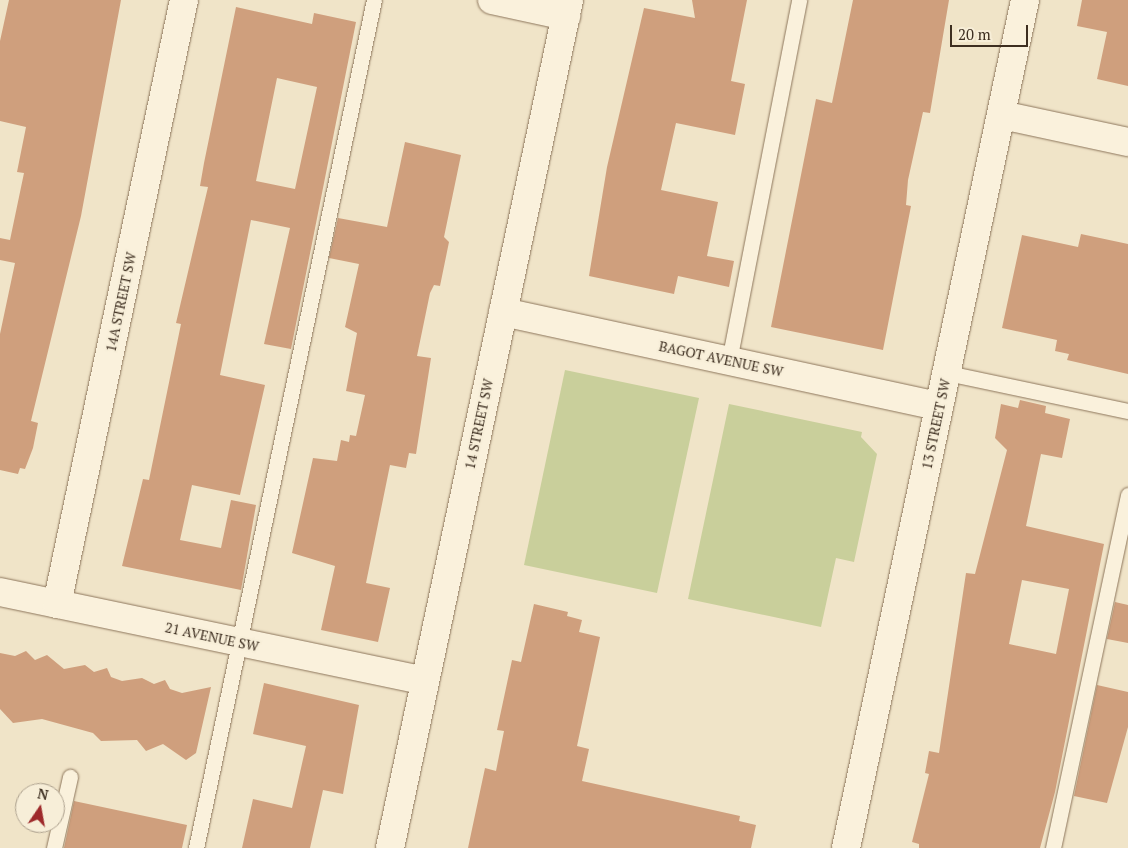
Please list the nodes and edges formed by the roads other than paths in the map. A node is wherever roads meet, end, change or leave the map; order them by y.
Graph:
1 (184, 0) edge
2 (374, 0) edge
3 (492, 0) edge
4 (799, 0) edge
5 (1026, 0) edge
6 (567, 8) edge
7 (1002, 114) junction
8 (1128, 142) edge
9 (503, 312) junction
10 (729, 361) junction
11 (947, 372) junction
12 (939, 406) junction
13 (1128, 411) edge
14 (1128, 495) edge
15 (0, 592) edge
16 (56, 604) junction
17 (239, 643) junction
18 (425, 681) junction
19 (70, 777) dead end
20 (54, 848) edge
21 (196, 848) edge
22 (390, 848) edge
23 (846, 848) edge
24 (1053, 848) edge

1 - 16 street, 14A STREET SW
2 - 17 lane
3 - 6 street
4 - 10 lane
5 - 7 street, 13 STREET SW
6 - 9 street, 14 STREET SW
7 - 8 street
7 - 11 street, 13 STREET SW
9 - 10 street, BAGOT AVENUE SW
9 - 18 street, 14 STREET SW
10 - 12 street, BAGOT AVENUE SW
11 - 12 street, 13 STREET SW
11 - 13 lane
12 - 23 street, 13 STREET SW
14 - 24 lane
15 - 16 street, 21 AVENUE SW
16 - 17 street, 21 AVENUE SW
17 - 18 street, 21 AVENUE SW
17 - 21 lane
18 - 22 street, 14 STREET SW
19 - 20 lane

